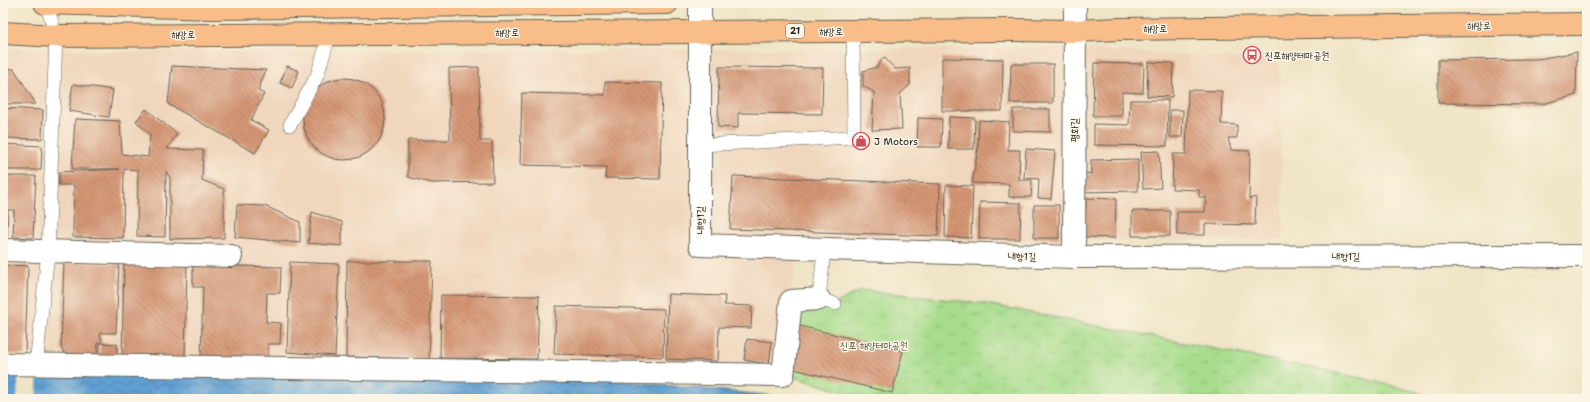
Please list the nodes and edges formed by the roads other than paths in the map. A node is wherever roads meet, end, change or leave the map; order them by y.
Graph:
1 (46, 3) edge
2 (667, 3) edge
3 (700, 3) edge
4 (1075, 3) edge
5 (465, 5) edge
6 (1587, 24) edge
7 (853, 31) junction
8 (1074, 31) junction
9 (700, 32) junction
10 (3, 33) edge
11 (330, 33) junction
12 (56, 36) junction
13 (290, 125) dead end
14 (700, 145) junction
15 (3, 250) edge
16 (824, 251) junction
17 (48, 252) junction
18 (231, 256) dead end
19 (1587, 256) edge
20 (1074, 257) junction
21 (827, 302) joint
22 (3, 364) edge
23 (36, 365) junction

1 - 5 main road
1 - 12 lane
2 - 5 main road
3 - 9 street, 내항1길
4 - 8 street, 평화길
6 - 8 main road, 해망로 / 21
7 - 8 main road, 해망로 / 21
7 - 9 main road, 해망로 / 21
7 - 14 lane
8 - 20 street, 평화길
9 - 11 main road, 해망로 / 21
9 - 14 street, 내항1길
10 - 12 main road, 해망로 / 21
11 - 12 main road, 해망로 / 21
11 - 13 lane
12 - 17 lane
14 - 16 street, 내항1길
15 - 17 street
16 - 20 street, 내항1길
16 - 21 lane
17 - 18 street
17 - 23 lane
19 - 20 street, 내항1길
21 - 23 street
22 - 23 street

